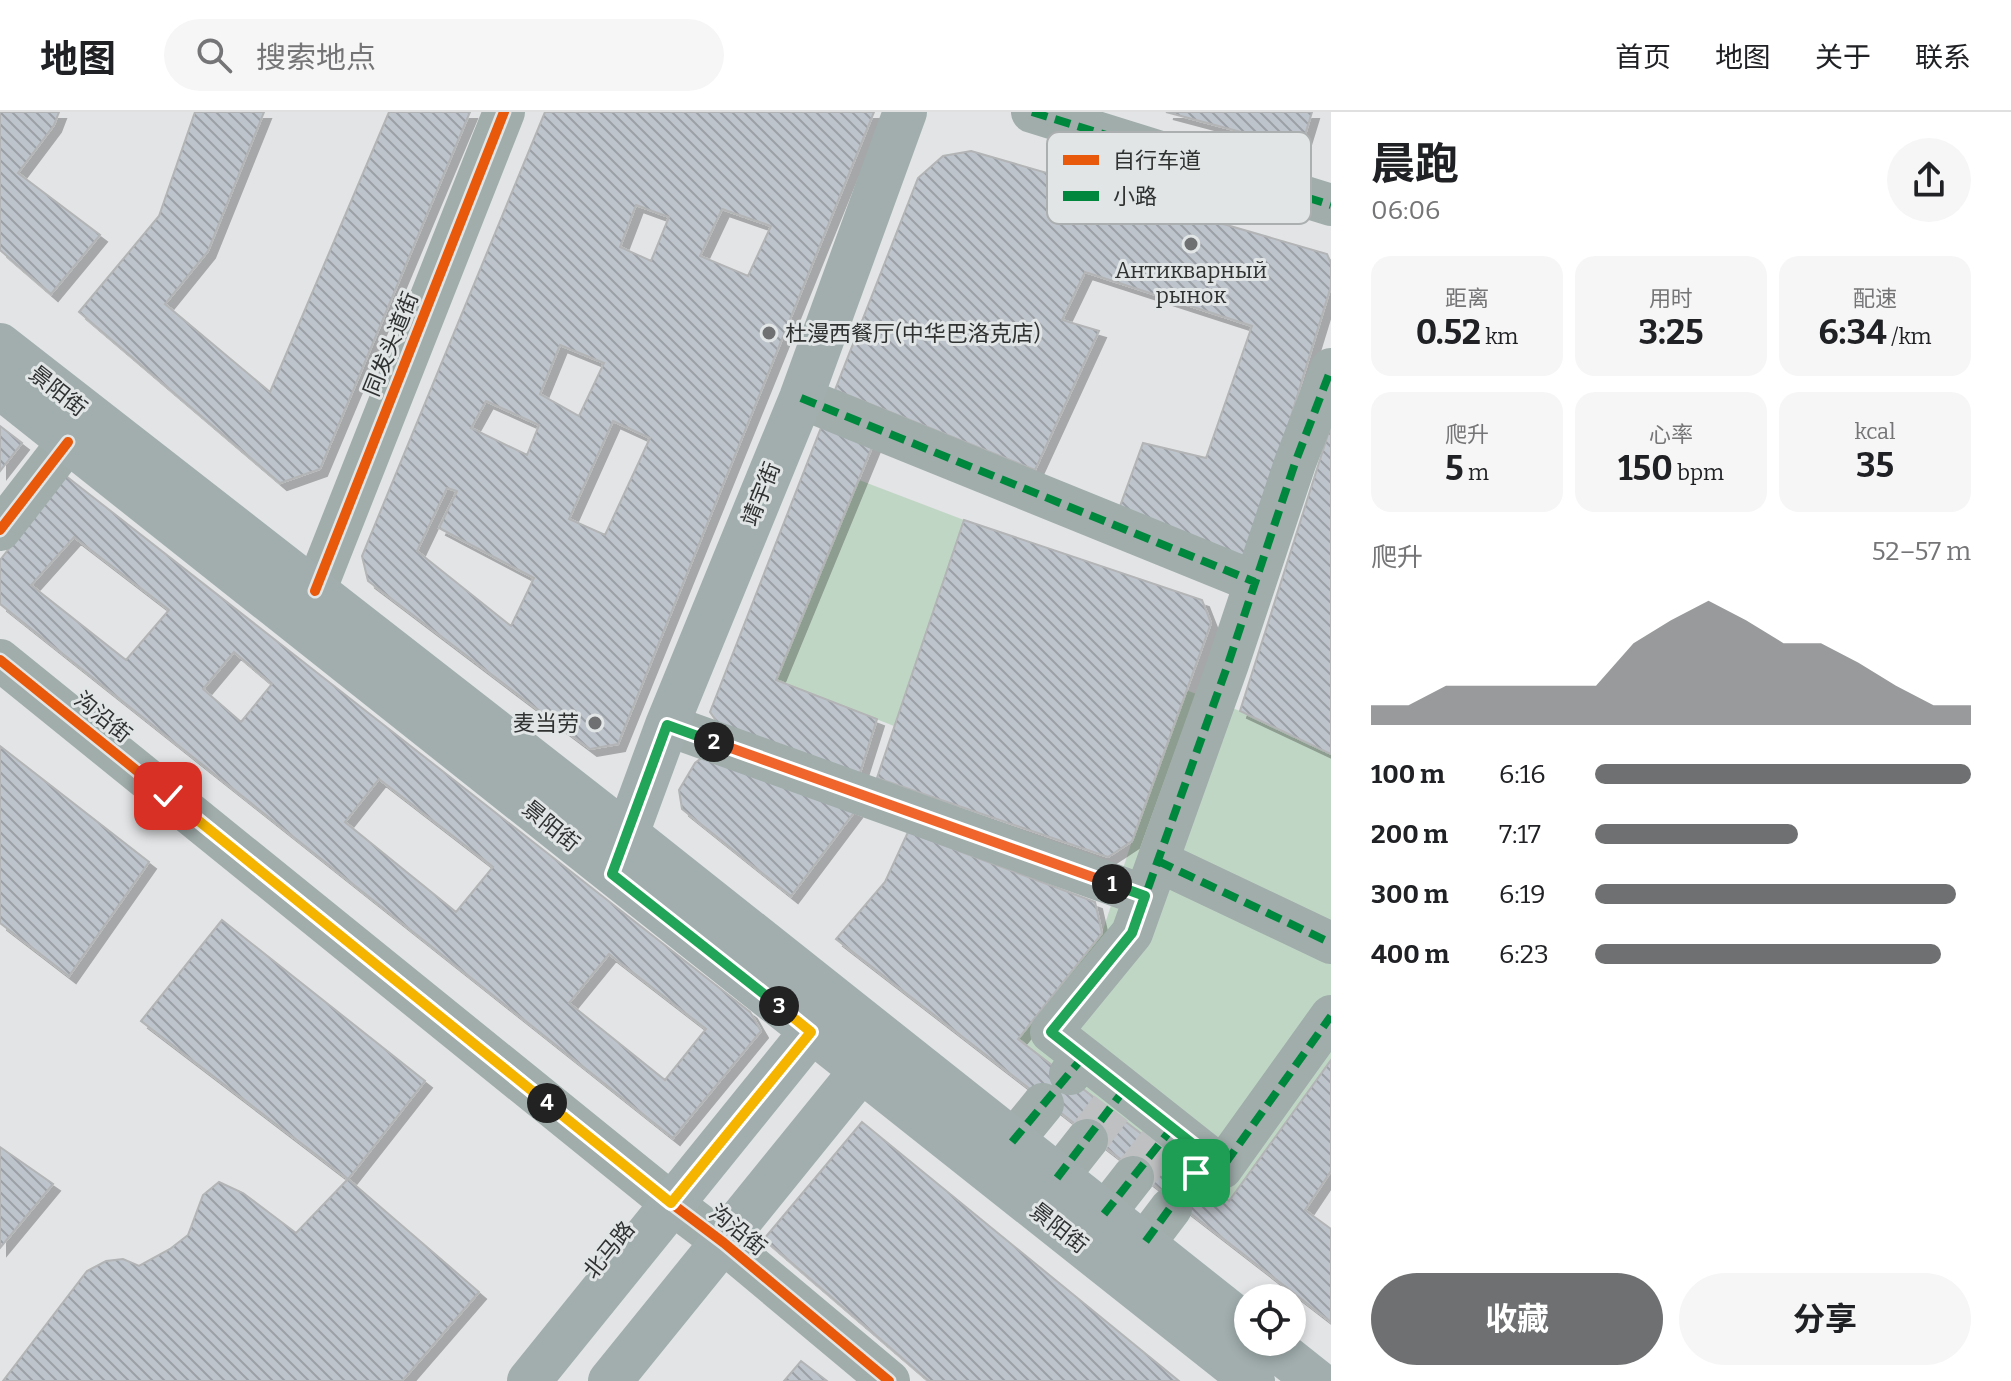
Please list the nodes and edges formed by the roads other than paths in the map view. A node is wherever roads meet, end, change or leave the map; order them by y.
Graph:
1 (504, 112) edge
2 (905, 112) edge
3 (1032, 112) edge
4 (1096, 132) edge
5 (1311, 199) edge
6 (1331, 205) edge
7 (0, 345) edge
8 (1331, 369) edge
9 (0, 387) edge
10 (801, 398) junction
11 (68, 442) junction
12 (0, 530) edge
13 (1255, 582) junction
14 (315, 591) junction
15 (0, 660) edge
16 (667, 725) junction
17 (627, 834) junction
18 (612, 874) junction
19 (1151, 878) junction
20 (1331, 943) edge
21 (1331, 1016) edge
22 (811, 1032) junction
23 (861, 1071) junction
24 (1065, 1078) junction
25 (1107, 1112) junction
26 (1012, 1142) junction
27 (1133, 1177) tunnel mouth
28 (1057, 1178) junction
29 (671, 1203) junction
30 (1171, 1208) dead end
31 (1104, 1214) junction
32 (724, 1243) junction
33 (1143, 1245) junction
34 (1234, 1316) edge
35 (1285, 1356) edge
36 (529, 1381) edge
37 (610, 1381) edge
38 (889, 1381) edge
39 (1253, 1381) edge
40 (1316, 1381) edge

1 - 14 street, 同发头道街
2 - 10 main road, 靖宇街
3 - 4 street
5 - 6 street
7 - 14 main road, 景阳街
8 - 13 street
9 - 11 main road, 景阳街
10 - 13 street
10 - 16 main road, 靖宇街
11 - 12 street
11 - 18 main road, 景阳街
13 - 19 street
14 - 17 main road, 景阳街
15 - 29 street, 沟沿街
16 - 17 main road, 靖宇街
16 - 19 street
17 - 18 main road, 靖宇街
17 - 26 main road, 景阳街
18 - 22 main road, 景阳街
19 - 20 street
19 - 24 street
21 - 25 street
22 - 23 main road, 景阳街
22 - 29 main road, 北马路
23 - 32 main road
23 - 39 main road, 景阳街
24 - 25 street
24 - 26 street
25 - 28 street
26 - 28 main road, 景阳街
27 - 31 street
28 - 31 main road, 景阳街
29 - 32 street, 沟沿街
29 - 36 main road, 北马路
30 - 33 street
31 - 33 main road, 景阳街
32 - 37 main road
32 - 38 street, 沟沿街
33 - 34 main road, 景阳街
35 - 40 main road

